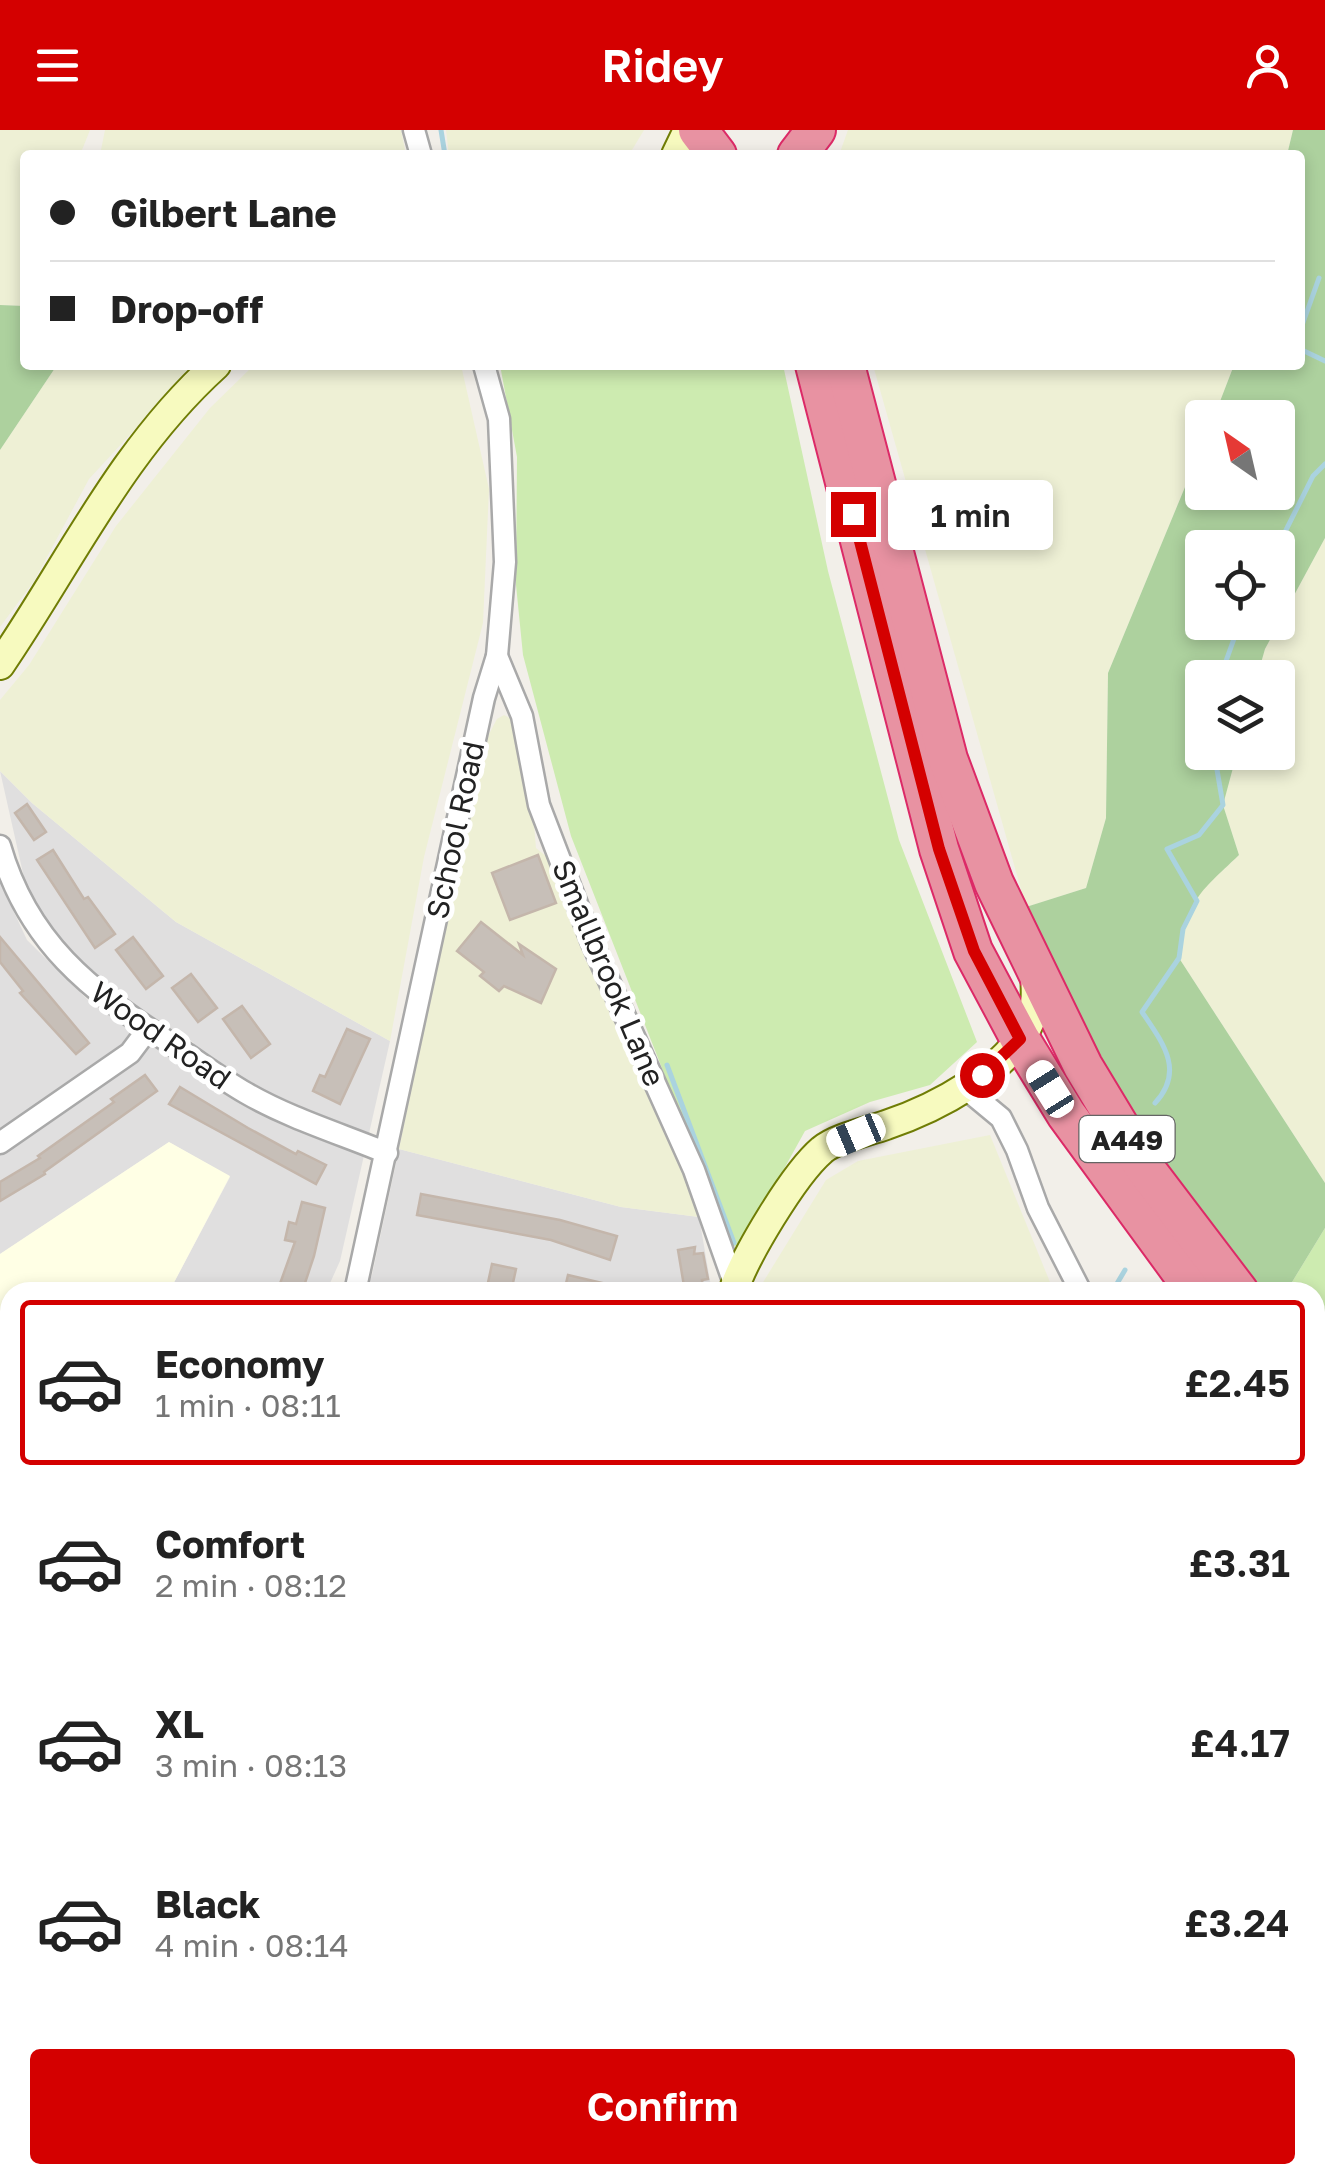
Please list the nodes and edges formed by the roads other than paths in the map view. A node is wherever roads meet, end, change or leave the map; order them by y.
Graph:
1 (698, 130) edge
2 (713, 150) edge
3 (210, 370) edge
4 (485, 370) edge
5 (816, 370) edge
6 (846, 370) edge
7 (497, 656) junction
8 (0, 664) edge
9 (0, 846) edge
10 (19, 897) junction
11 (0, 908) edge
12 (1035, 974) junction
13 (148, 1028) junction
14 (1020, 1039) junction
15 (966, 1090) junction
16 (0, 1143) edge
17 (387, 1153) junction
18 (363, 1282) edge
19 (732, 1282) edge
20 (738, 1282) edge
21 (1076, 1282) edge
22 (1189, 1282) edge
23 (1231, 1282) edge

1 - 2 highway
3 - 8 street
4 - 7 street, School Road
5 - 14 highway, A449
6 - 12 highway, A449
7 - 17 street, School Road
7 - 19 street, Smallbrook Lane
9 - 10 street, Wood Road
10 - 11 street
10 - 13 street, Wood Road
12 - 14 street
12 - 23 highway, A449
13 - 16 street
13 - 17 street, Wood Road
14 - 15 street
14 - 22 highway, A449
15 - 20 street
15 - 21 street
17 - 18 street, School Road

